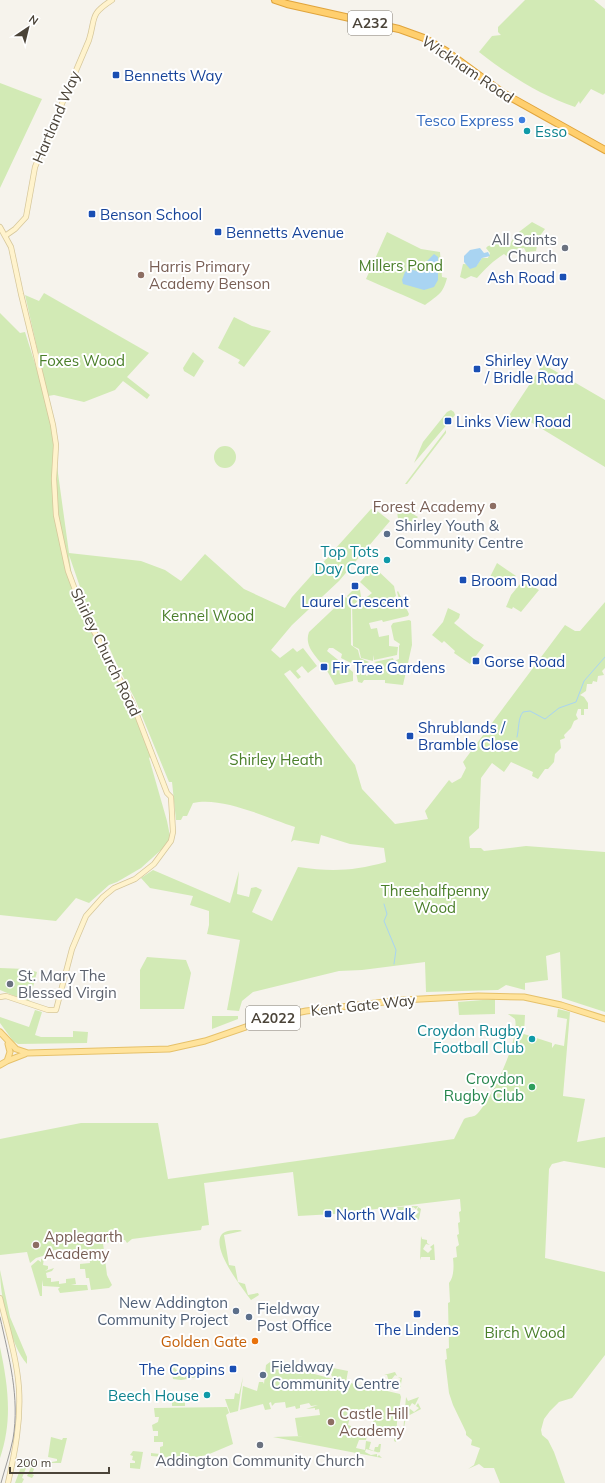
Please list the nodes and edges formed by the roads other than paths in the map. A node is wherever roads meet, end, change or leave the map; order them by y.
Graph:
1 (112, 0) edge
2 (275, 0) edge
3 (605, 150) edge
4 (0, 227) edge
5 (5, 236) junction
6 (1, 997) edge
7 (605, 1019) edge
8 (0, 1032) edge
9 (6, 1039) junction
10 (28, 1053) junction
11 (2, 1064) edge
12 (0, 1298) edge
13 (8, 1483) edge

1 - 5 street, Hartland Way
2 - 3 highway, Wickham Road / A232
4 - 5 street, Shirley Church Road
5 - 6 street, Shirley Church Road
7 - 10 main road, Kent Gate Way / A2022
8 - 9 main road
9 - 10 main road
9 - 11 main road
10 - 11 main road
12 - 13 street

